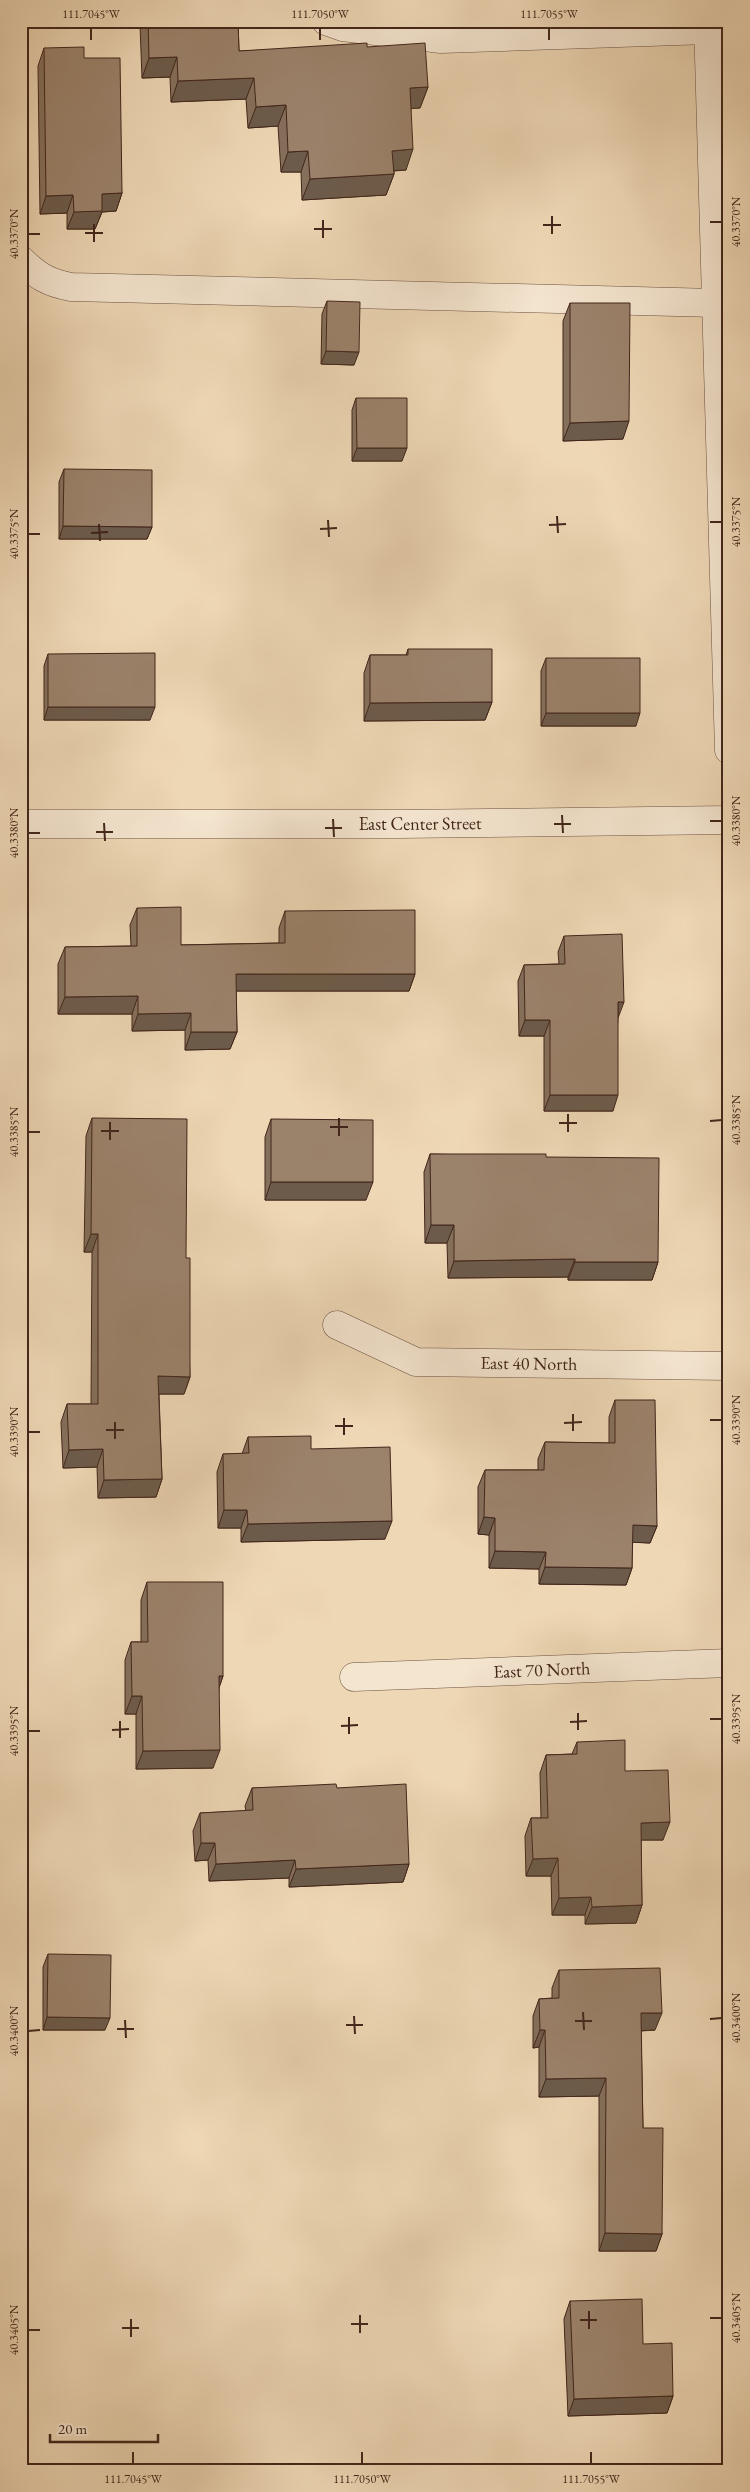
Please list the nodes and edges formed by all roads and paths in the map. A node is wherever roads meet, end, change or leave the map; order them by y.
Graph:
1 (326, 21) edge
2 (708, 25) edge
3 (21, 260) edge
4 (716, 303) junction
5 (729, 750) edge
6 (729, 820) edge
7 (21, 824) edge
8 (337, 1325) dead end
9 (729, 1366) edge
10 (729, 1663) edge
11 (354, 1677) dead end

1 - 2 street
2 - 4 street
3 - 4 street
4 - 5 street
6 - 7 street, East Center Street
8 - 9 street, East 40 North
10 - 11 street, East 70 North

